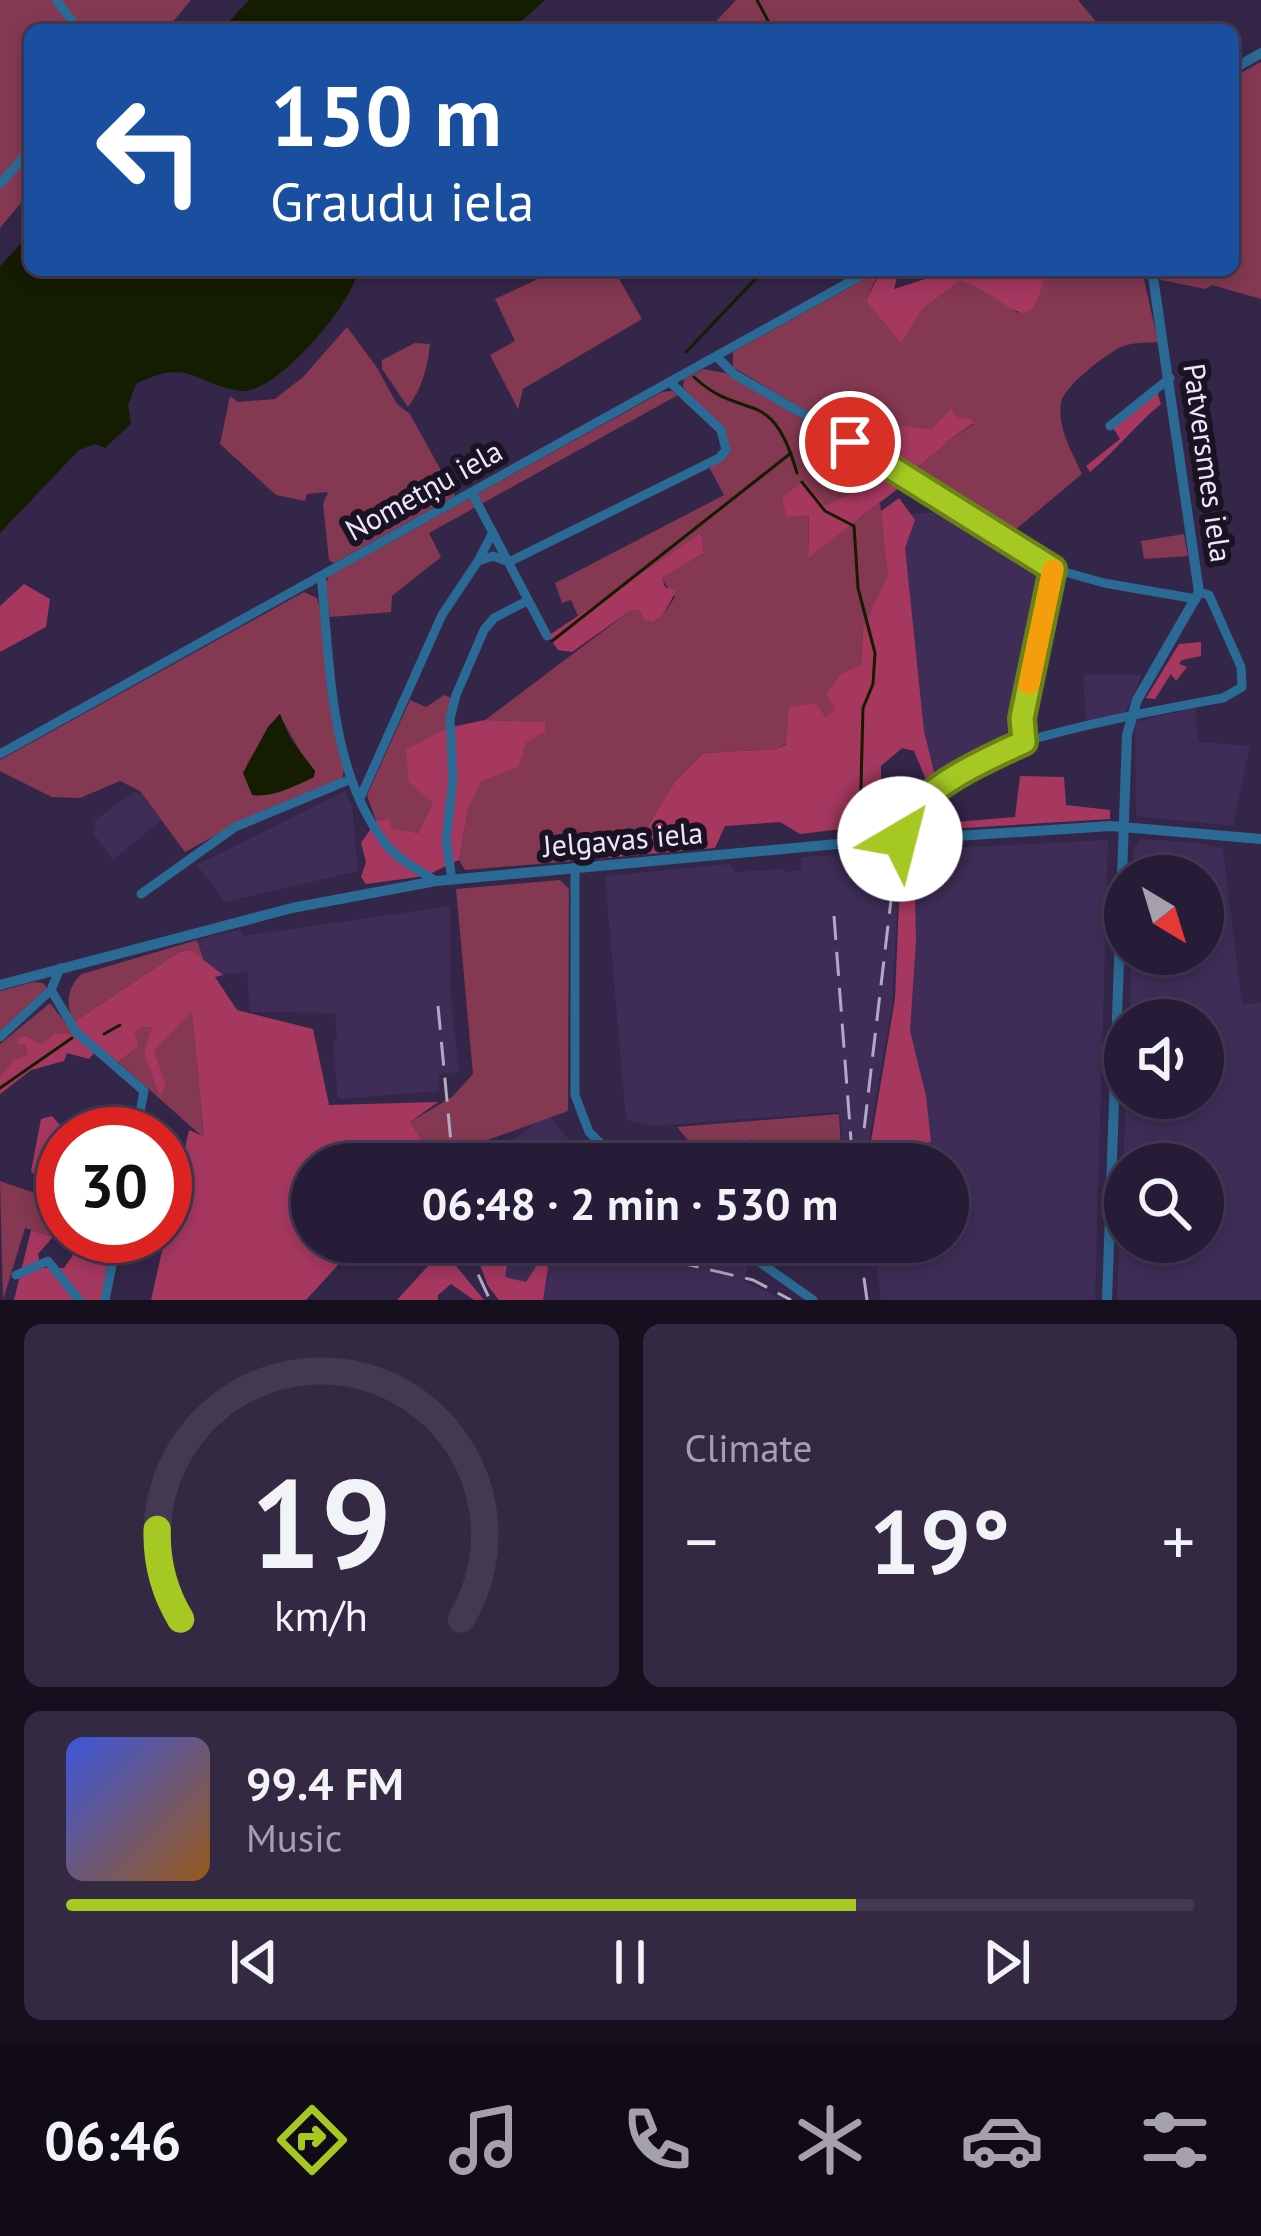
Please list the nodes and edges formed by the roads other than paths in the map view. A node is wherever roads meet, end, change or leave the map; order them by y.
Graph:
1 (56, 0) edge
2 (74, 24) edge
3 (24, 157) edge
4 (0, 184) edge
5 (860, 276) edge
6 (1153, 276) edge
7 (716, 356) junction
8 (1170, 378) junction
9 (670, 382) junction
10 (1110, 426) dead end
11 (472, 493) junction
12 (492, 534) junction
13 (478, 561) junction
14 (509, 562) junction
15 (1053, 569) junction
16 (321, 576) junction
17 (1198, 596) junction
18 (527, 601) junction
19 (547, 636) dead end
20 (1130, 718) junction
21 (1024, 742) junction
22 (0, 754) edge
23 (351, 779) junction
24 (362, 796) junction
25 (1124, 827) junction
26 (900, 839) junction
27 (1261, 839) edge
28 (575, 868) junction
29 (452, 880) junction
30 (436, 881) junction
31 (141, 894) dead end
32 (60, 968) junction
33 (0, 985) edge
34 (51, 990) junction
35 (0, 1037) edge
36 (141, 1107) edge
37 (598, 1143) edge
38 (113, 1263) edge
39 (761, 1263) edge
40 (16, 1275) dead end
41 (79, 1300) edge
42 (105, 1300) edge
43 (813, 1300) edge
44 (1107, 1300) edge

1 - 2 street
3 - 4 street
5 - 7 street, Nometņu iela
6 - 8 street, Patversmes iela
7 - 9 street, Nometņu iela
7 - 15 street
8 - 10 street
8 - 17 street, Patversmes iela
9 - 11 street, Nometņu iela
9 - 14 street
11 - 12 street
11 - 16 street, Nometņu iela
12 - 13 street
12 - 14 street
13 - 14 street
13 - 24 street
14 - 18 street
15 - 17 street
15 - 21 street
16 - 22 street, Nometņu iela
16 - 23 street
17 - 20 street, Patversmes iela
17 - 20 street
18 - 19 street
18 - 29 street
20 - 21 street
20 - 25 street
21 - 26 street
23 - 24 street
23 - 31 street
24 - 30 street
25 - 26 street, Jelgavas iela
25 - 27 street, Jelgavas iela
25 - 44 street
26 - 28 street, Jelgavas iela
28 - 29 street, Jelgavas iela
28 - 37 street
29 - 30 street, Jelgavas iela
30 - 32 street, Jelgavas iela
32 - 33 street, Jelgavas iela
32 - 34 street
34 - 35 street
34 - 36 street
38 - 42 street
39 - 43 street
40 - 41 street

